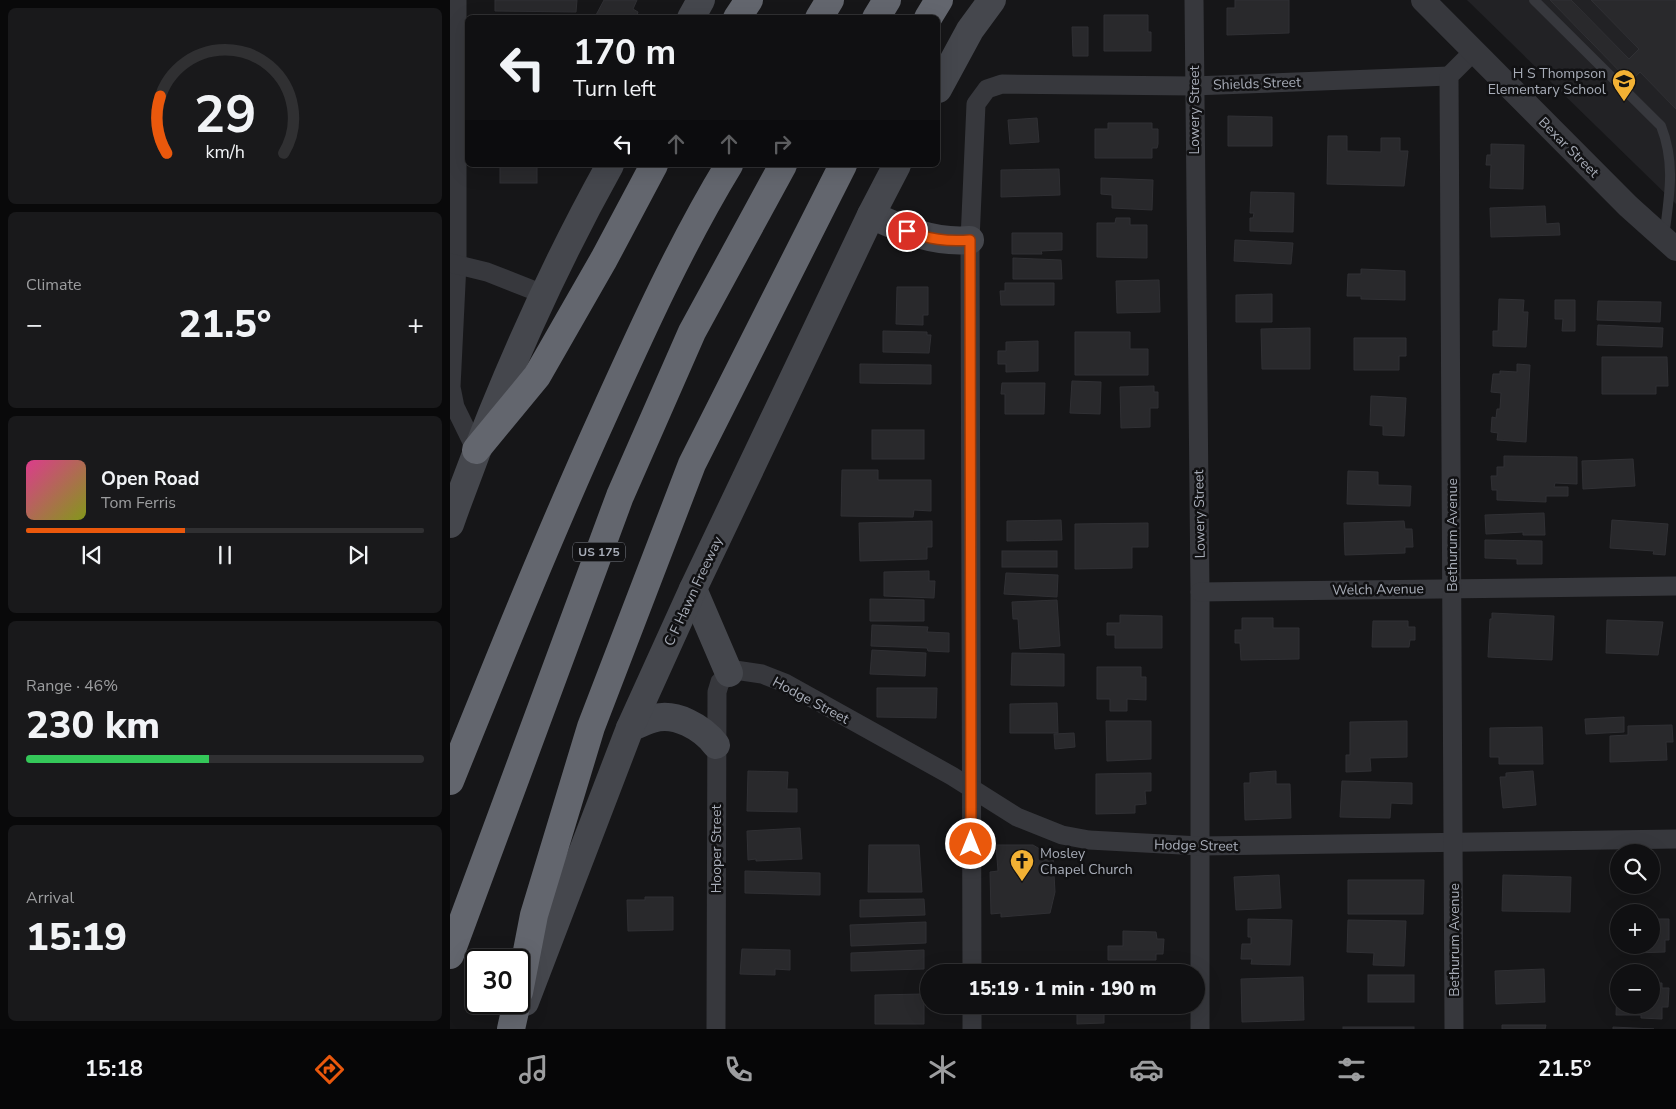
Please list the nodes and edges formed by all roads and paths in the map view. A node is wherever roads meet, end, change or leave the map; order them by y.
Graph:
1 (457, 0) edge
2 (701, 0) edge
3 (749, 0) edge
4 (830, 0) edge
5 (887, 0) edge
6 (939, 0) edge
7 (992, 0) edge
8 (1194, 0) edge
9 (1424, 0) edge
10 (1534, 0) edge
11 (693, 15) edge
12 (739, 15) edge
13 (821, 15) edge
14 (878, 15) edge
15 (930, 15) edge
16 (1474, 51) junction
17 (1449, 76) junction
18 (940, 85) edge
19 (1193, 86) junction
20 (609, 167) edge
21 (653, 167) edge
22 (728, 167) edge
23 (782, 167) edge
24 (842, 167) edge
25 (896, 167) edge
26 (871, 215) junction
27 (970, 240) junction
28 (1670, 244) edge
29 (453, 263) edge
30 (543, 294) junction
31 (476, 450) junction
32 (450, 524) edge
33 (1676, 586) edge
34 (1452, 588) junction
35 (693, 589) junction
36 (1200, 592) junction
37 (739, 672) junction
38 (630, 728) junction
39 (716, 744) junction
40 (450, 781) edge
41 (971, 788) junction
42 (1676, 839) edge
43 (1454, 841) junction
44 (1200, 846) junction
45 (527, 949) edge
46 (450, 955) edge
47 (972, 964) edge
48 (515, 1014) edge
49 (972, 1014) edge
50 (513, 1029) edge
51 (716, 1029) edge
52 (972, 1029) edge
53 (1200, 1029) edge
54 (1454, 1029) edge

1 - 29 street
2 - 11 main road
3 - 12 highway
4 - 13 highway
5 - 14 highway
6 - 15 highway
7 - 18 main road
8 - 19 street, Lowery Street
9 - 16 street, Bexar Street
10 - 28 lane
16 - 17 street
16 - 28 street, Bexar Street
17 - 19 street, Shields Street
17 - 34 street, Bethurum Avenue
19 - 27 street, Shields Street
19 - 36 street, Lowery Street
20 - 30 main road
21 - 31 highway
22 - 40 highway
23 - 46 highway, US 175
24 - 45 highway
25 - 26 main road, C F Hawn Freeway
26 - 27 main road
26 - 35 main road, C F Hawn Freeway
27 - 41 street, Shields Street
29 - 30 street
29 - 31 street
30 - 31 main road
31 - 32 main road
33 - 34 street, Welch Avenue
34 - 36 street, Welch Avenue
34 - 43 street, Bethurum Avenue
35 - 37 main road
35 - 38 main road, C F Hawn Freeway
36 - 44 street, Lowery Street
37 - 39 street, Hooper Street
37 - 41 street, Hodge Street
38 - 39 main road
38 - 50 main road, C F Hawn Freeway
39 - 51 street, Hooper Street
41 - 44 street, Hodge Street
41 - 47 street, Shields Street
42 - 43 street, Hodge Street
43 - 44 street, Hodge Street
43 - 54 street, Bethurum Avenue
44 - 53 street, Lowery Street
48 - 50 highway
49 - 52 street

